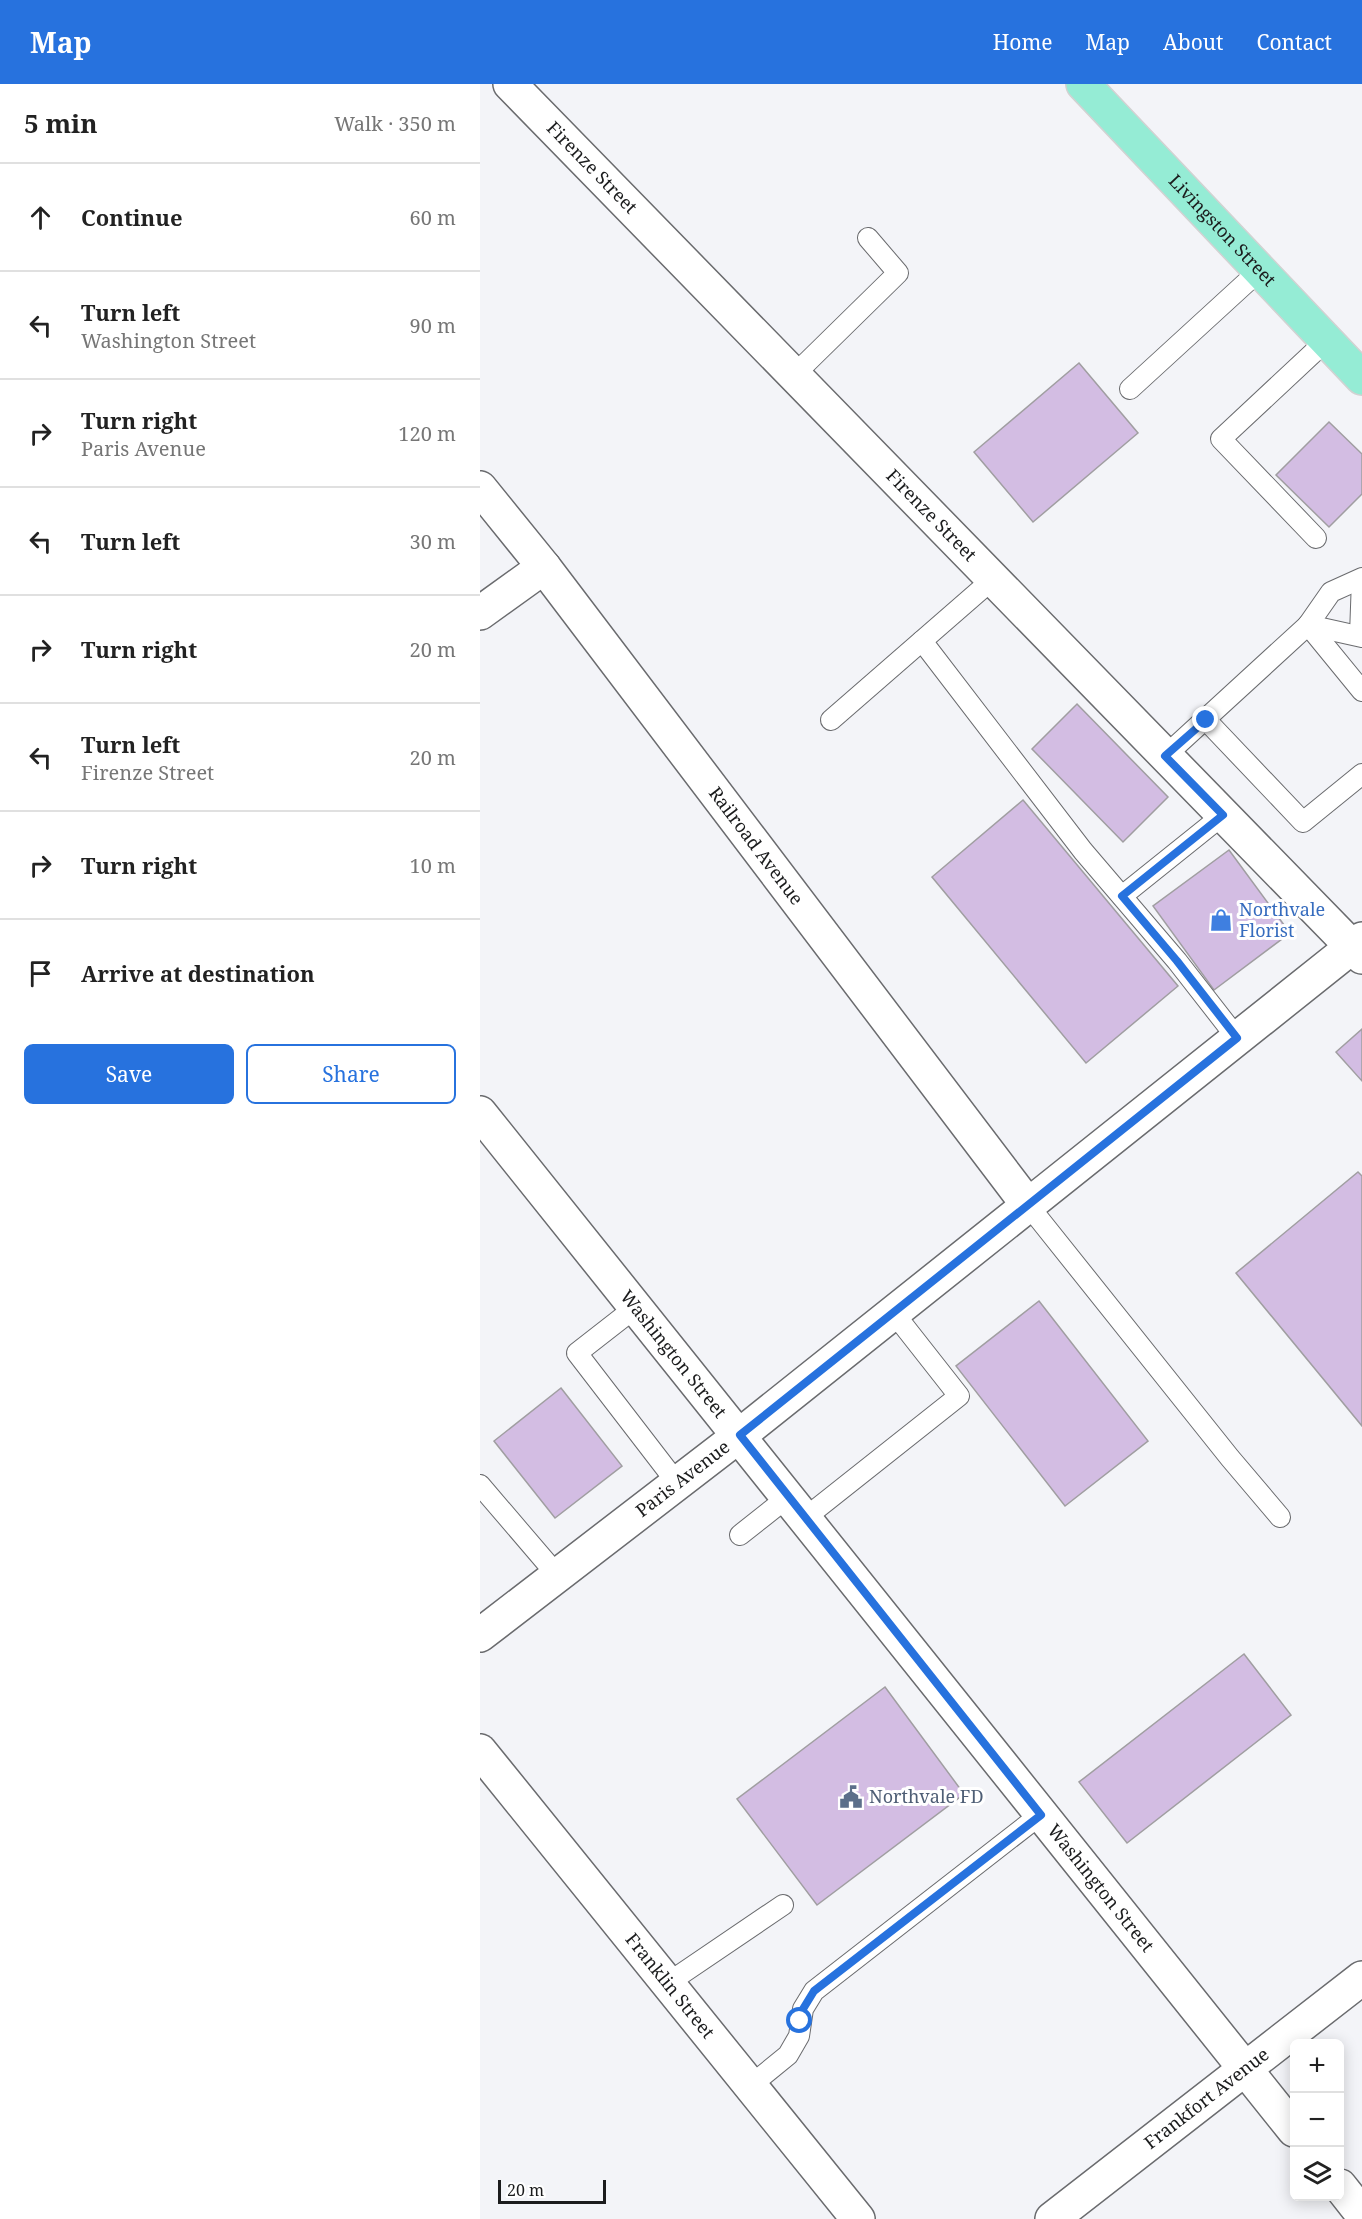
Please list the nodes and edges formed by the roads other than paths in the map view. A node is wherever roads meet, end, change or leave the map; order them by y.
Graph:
1 (510, 84) edge
2 (1083, 84) edge
3 (868, 238) dead end
4 (1260, 270) junction
5 (1327, 340) junction
6 (794, 375) junction
7 (1362, 378) edge
8 (1130, 389) dead end
9 (480, 488) edge
10 (1316, 538) dead end
11 (544, 567) junction
12 (1362, 578) edge
13 (993, 579) junction
14 (480, 613) edge
15 (1308, 625) junction
16 (1361, 636) edge
17 (921, 641) junction
18 (1362, 691) edge
19 (831, 720) dead end
20 (1206, 720) junction
21 (1165, 756) junction
22 (1362, 774) edge
23 (1223, 815) junction
24 (1122, 896) junction
25 (1359, 948) edge
26 (1237, 1038) junction
27 (480, 1113) edge
28 (1028, 1205) junction
29 (636, 1307) junction
30 (893, 1312) junction
31 (740, 1435) junction
32 (677, 1483) junction
33 (480, 1485) edge
34 (796, 1507) junction
35 (1280, 1517) dead end
36 (740, 1534) dead end
37 (557, 1575) junction
38 (480, 1635) edge
39 (480, 1751) edge
40 (1041, 1815) junction
41 (783, 1905) dead end
42 (1362, 1978) edge
43 (668, 1983) junction
44 (1246, 2069) junction
45 (750, 2086) junction
46 (1290, 2125) edge
47 (1344, 2191) edge
48 (1362, 2214) edge
49 (858, 2219) edge
50 (1052, 2219) edge

1 - 6 street, Firenze Street
2 - 4 main road, Livingston Street
3 - 6 lane
4 - 5 main road, Livingston Street
4 - 8 lane
5 - 7 main road, Livingston Street
5 - 10 lane
6 - 13 street, Firenze Street
9 - 11 street, Railroad Avenue
11 - 14 street
11 - 28 street, Railroad Avenue
12 - 15 lane
12 - 16 lane
13 - 17 lane
13 - 21 street, Firenze Street
15 - 16 lane
15 - 18 lane
15 - 20 lane
17 - 19 lane
17 - 24 lane
20 - 21 lane
20 - 22 lane
21 - 23 street, Firenze Street
23 - 24 lane
23 - 25 street, Firenze Street
24 - 26 lane
25 - 26 street, Paris Avenue
26 - 28 street, Paris Avenue
27 - 29 street, Washington Street
28 - 30 street, Paris Avenue
28 - 35 lane
29 - 31 street, Washington Street
29 - 32 lane
30 - 31 street, Paris Avenue
30 - 34 lane
31 - 32 street, Paris Avenue
31 - 34 street, Washington Street
32 - 37 street, Paris Avenue
33 - 37 lane
34 - 36 lane
34 - 40 street, Washington Street
37 - 38 street, Paris Avenue
39 - 43 street, Franklin Street
40 - 44 street, Washington Street
40 - 45 lane
41 - 43 lane
42 - 44 street, Frankfort Avenue
43 - 45 street, Franklin Street
44 - 46 street, Washington Street
44 - 50 street, Frankfort Avenue
45 - 49 street, Franklin Street
47 - 48 street

